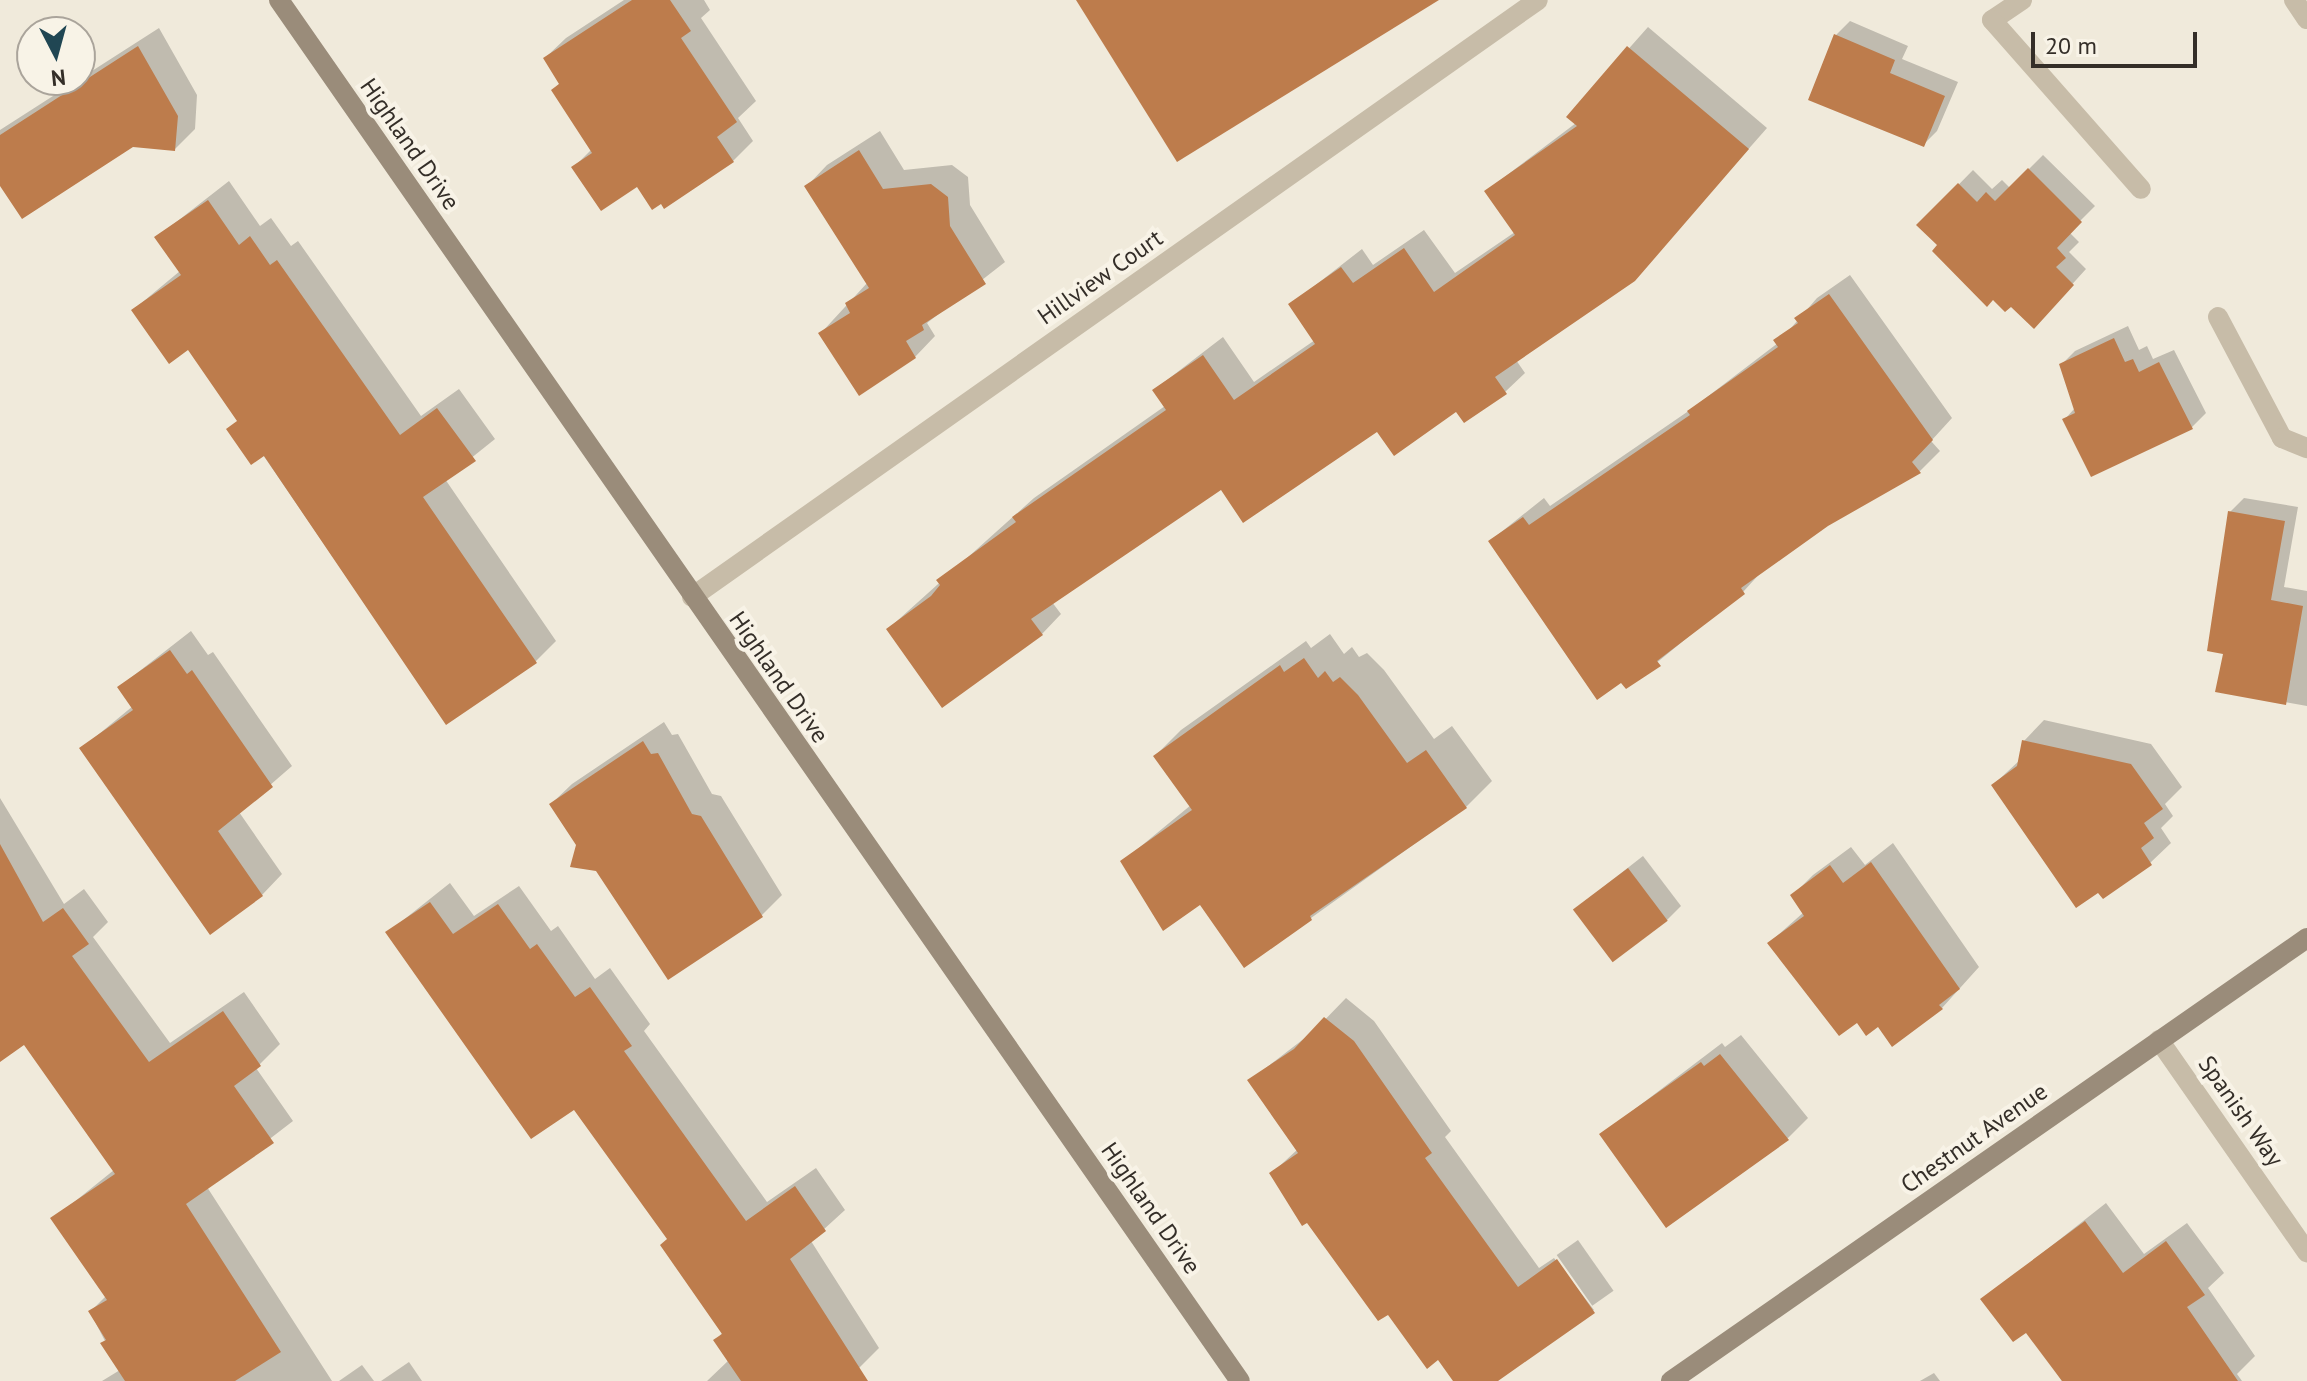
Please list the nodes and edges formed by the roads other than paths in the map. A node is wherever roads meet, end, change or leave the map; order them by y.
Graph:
1 (279, 0) edge
2 (1538, 0) edge
3 (2022, 0) edge
4 (2294, 0) edge
5 (2307, 19) edge
6 (2141, 189) dead end
7 (2218, 317) dead end
8 (2307, 448) edge
9 (692, 597) junction
10 (2307, 938) edge
11 (2159, 1040) junction
12 (2307, 1252) edge
13 (1240, 1381) edge
14 (1671, 1381) edge

1 - 9 street, Highland Drive
2 - 9 street, Hillview Court
3 - 6 street
4 - 5 street
7 - 8 street
9 - 13 street, Highland Drive
10 - 11 street, Chestnut Avenue
11 - 12 street, Spanish Way
11 - 14 street, Chestnut Avenue

